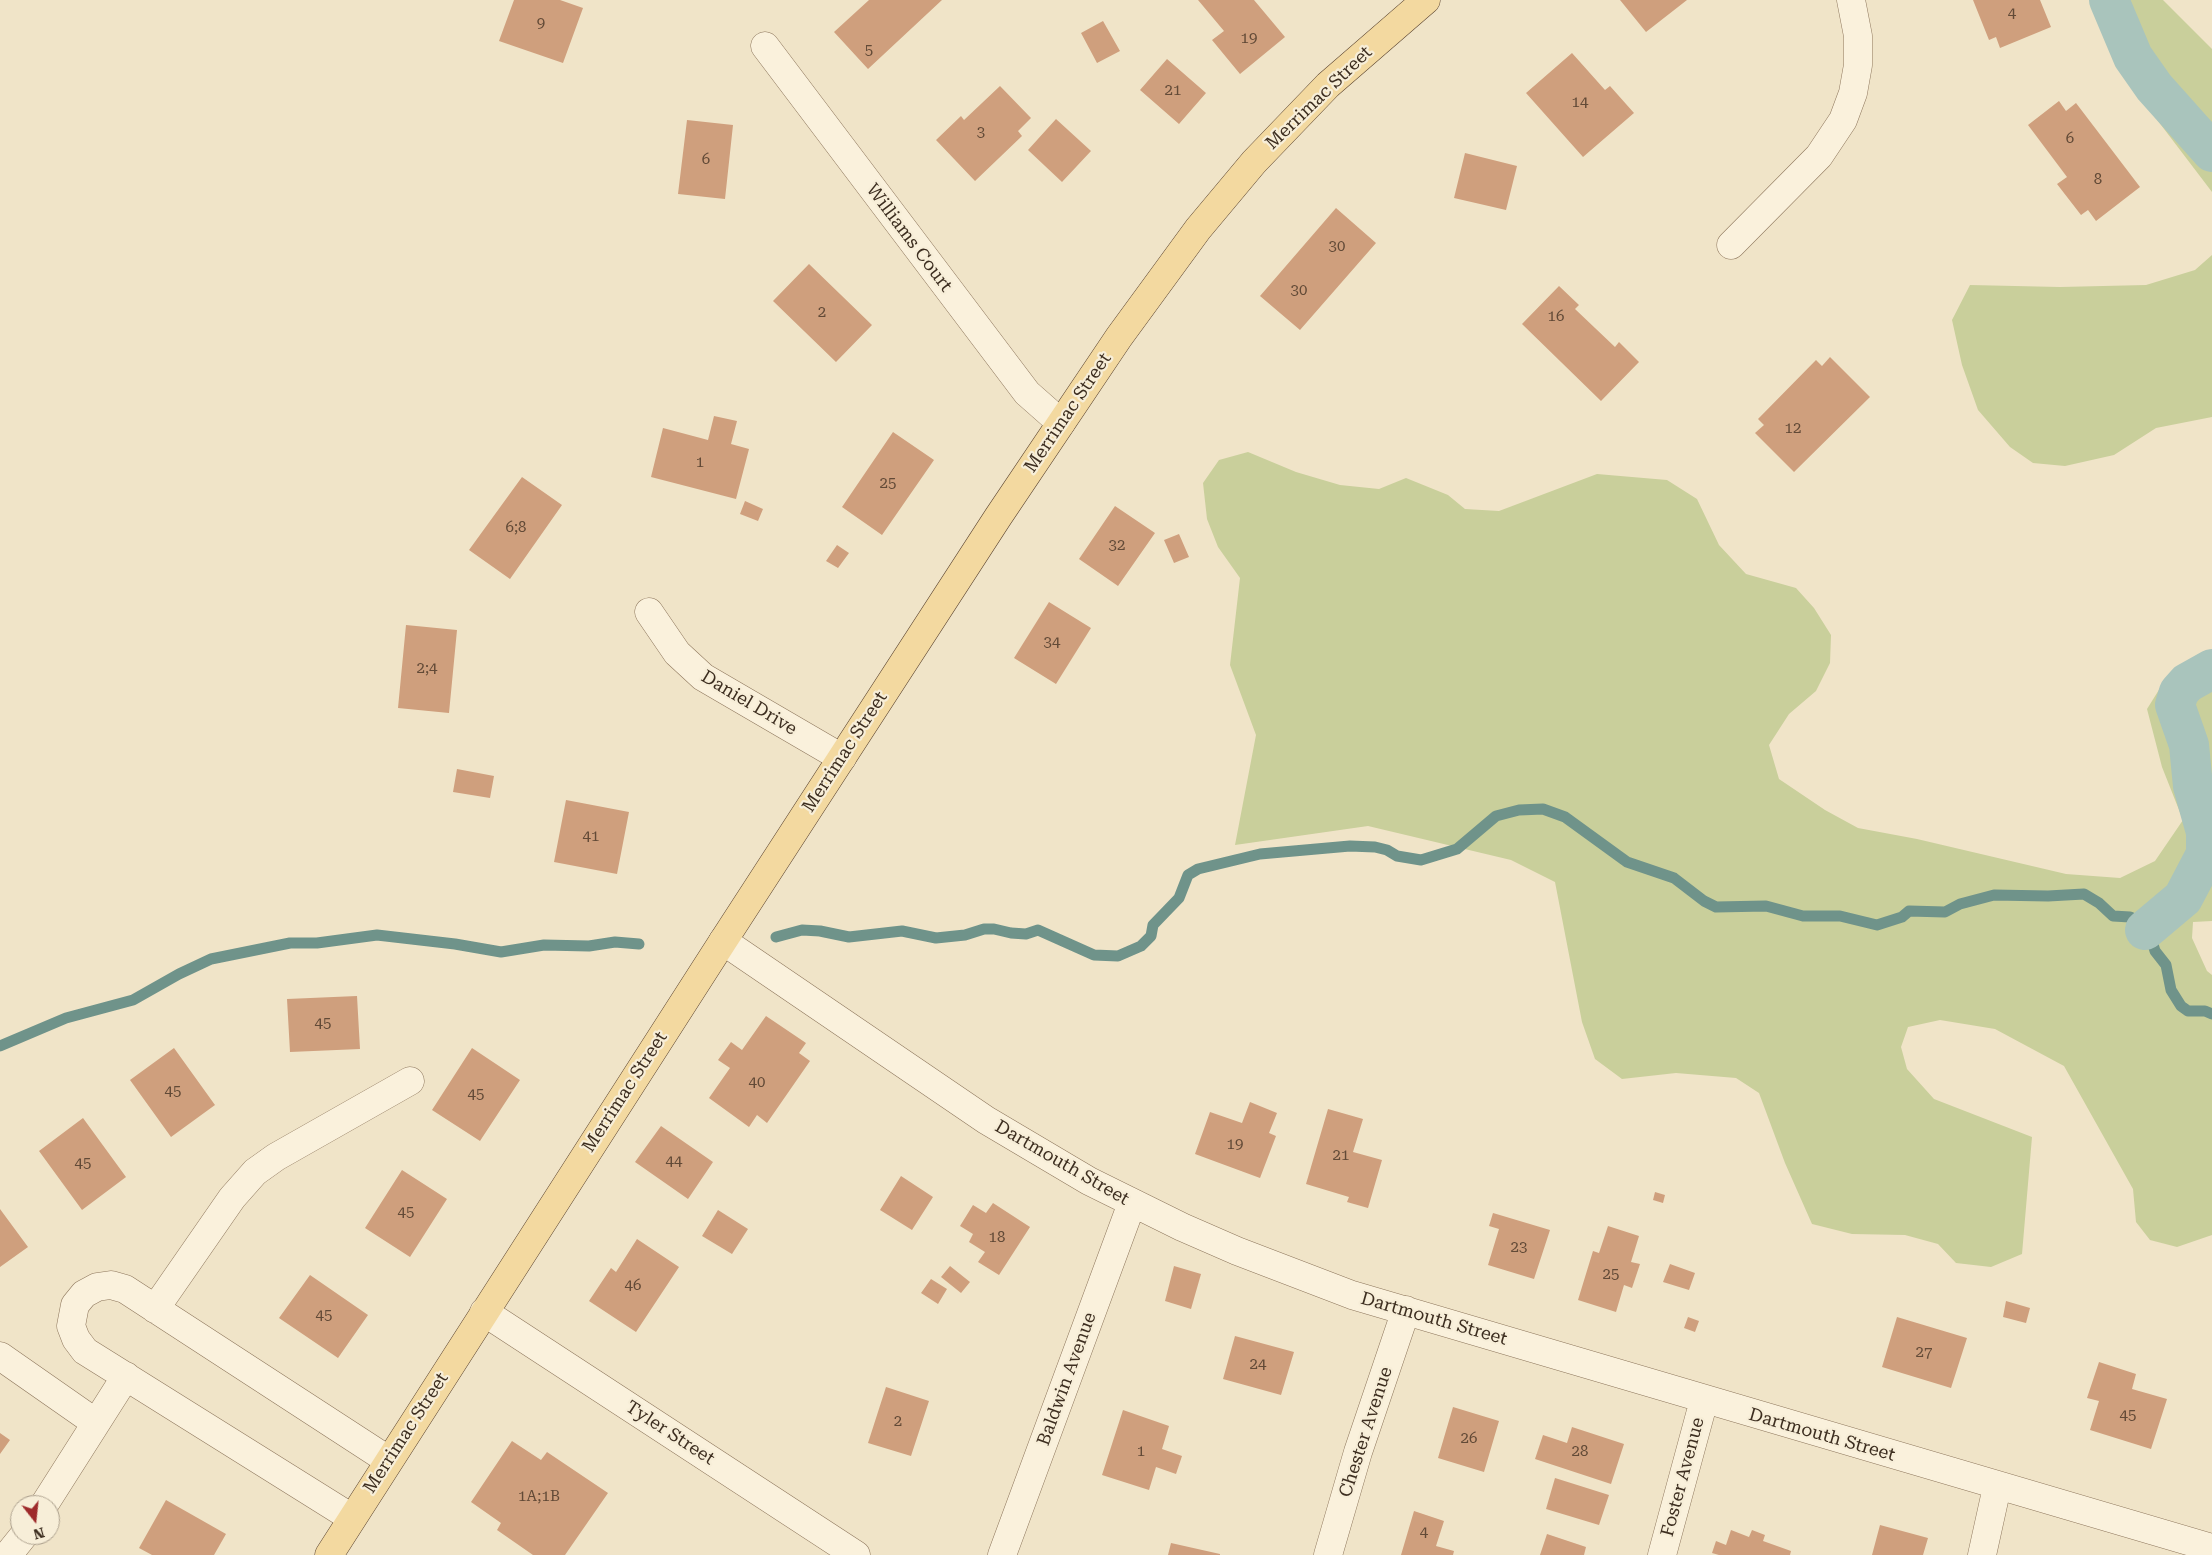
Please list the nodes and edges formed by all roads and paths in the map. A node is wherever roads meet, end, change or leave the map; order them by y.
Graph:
1 (1426, 0) edge
2 (1850, 0) edge
3 (765, 46) dead end
4 (1731, 245) dead end
5 (1061, 423) junction
6 (649, 612) dead end
7 (842, 758) junction
8 (722, 941) junction
9 (410, 1082) dead end
10 (1132, 1203) junction
11 (155, 1309) junction
12 (1406, 1310) junction
13 (484, 1312) junction
14 (0, 1356) edge
15 (126, 1376) junction
16 (1704, 1400) junction
17 (96, 1424) junction
18 (388, 1460) junction
19 (1997, 1486) junction
20 (50, 1495) edge
21 (352, 1518) junction
22 (16, 1545) edge
23 (2212, 1548) edge
24 (8, 1555) edge
25 (329, 1555) edge
26 (856, 1555) edge
27 (1002, 1555) edge
28 (1328, 1555) edge
29 (1662, 1555) edge
30 (1982, 1555) edge

1 - 5 main road, Merrimac Street
2 - 4 street
3 - 5 street, Williams Court
5 - 7 main road, Merrimac Street
6 - 7 street, Daniel Drive
7 - 8 main road, Merrimac Street
8 - 10 street, Dartmouth Street
8 - 13 main road, Merrimac Street
9 - 11 street
10 - 12 street, Dartmouth Street
10 - 27 street, Baldwin Avenue
11 - 15 street
11 - 18 street
12 - 16 street, Dartmouth Street
12 - 28 street, Chester Avenue
13 - 18 main road, Merrimac Street
13 - 26 street, Tyler Street
14 - 17 street
15 - 17 street
15 - 21 street
16 - 19 street, Dartmouth Street
16 - 29 street, Foster Avenue
17 - 20 street
18 - 21 main road, Merrimac Street
19 - 23 street, Dartmouth Street
19 - 30 street
21 - 25 main road, Merrimac Street
22 - 24 street

